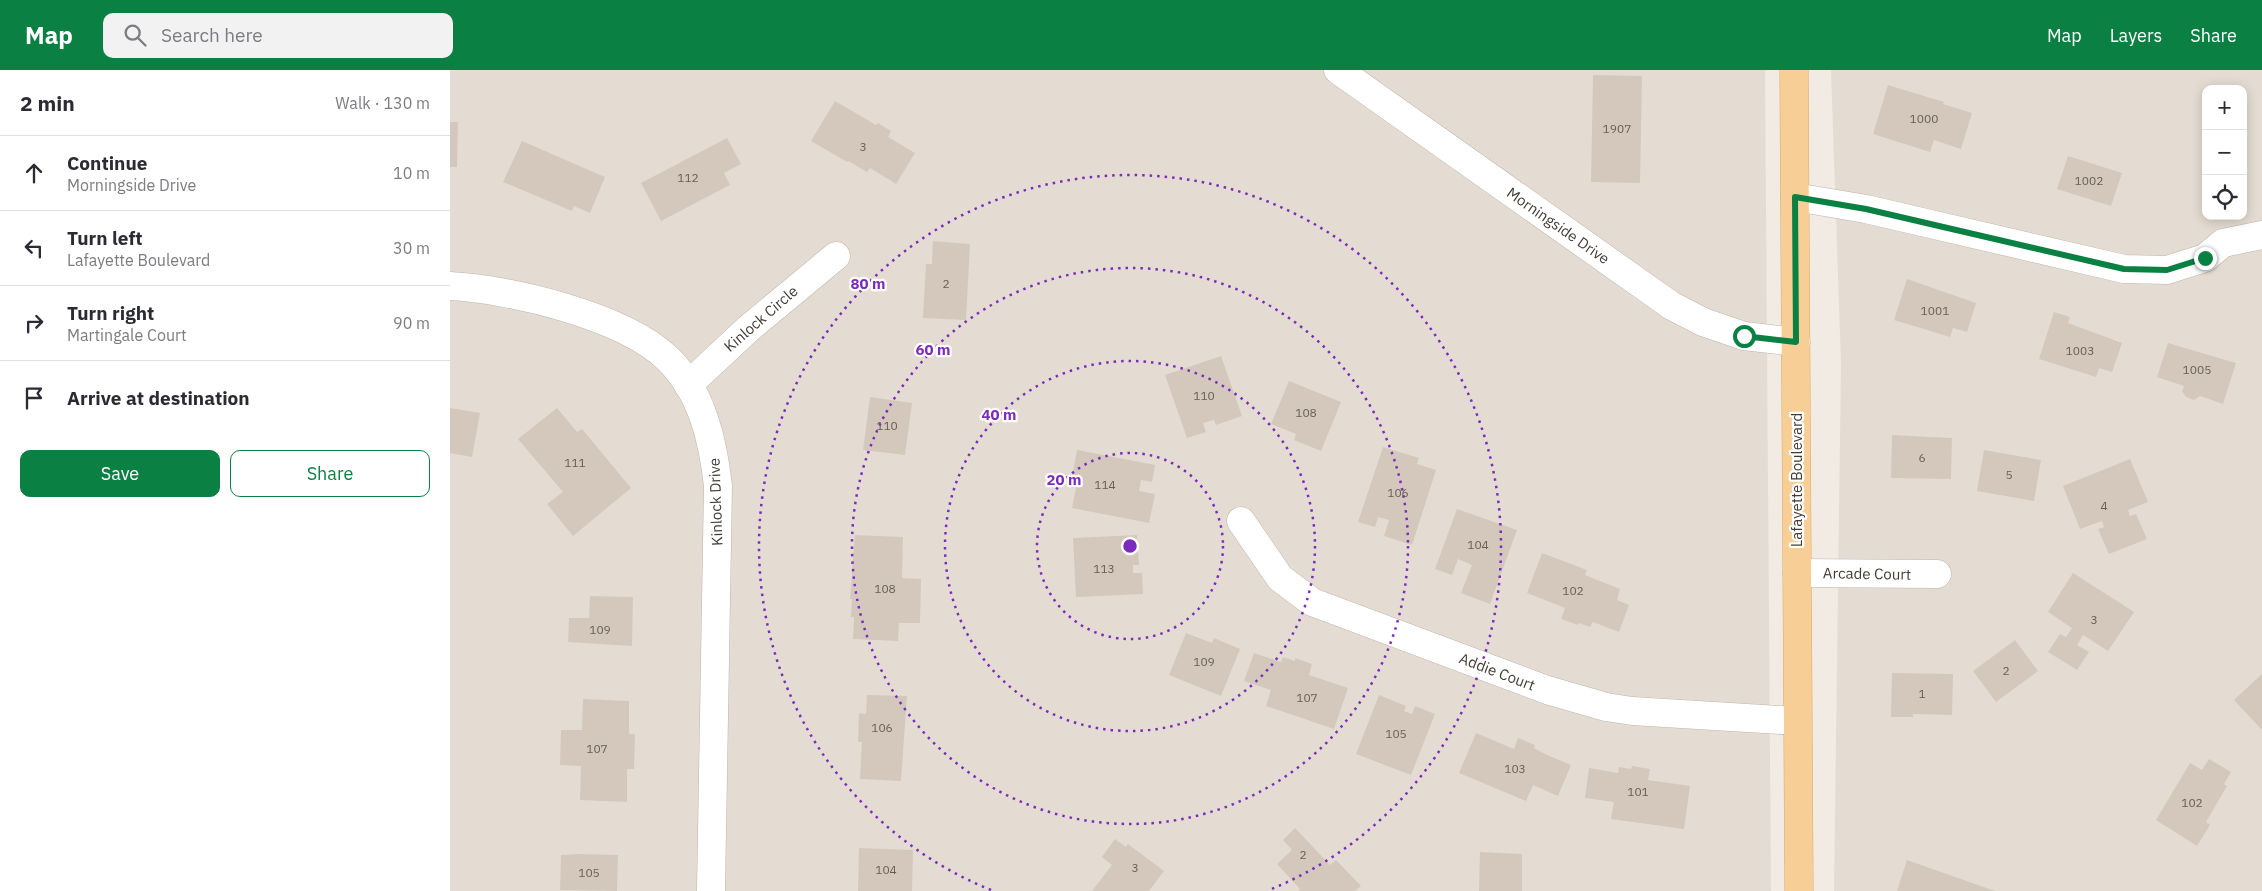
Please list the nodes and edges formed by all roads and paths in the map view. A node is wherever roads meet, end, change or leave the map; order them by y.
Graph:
1 (1338, 70) edge
2 (1794, 70) edge
3 (1795, 197) junction
4 (2262, 235) edge
5 (836, 256) dead end
6 (450, 286) edge
7 (1796, 342) junction
8 (688, 385) junction
9 (1241, 521) dead end
10 (1797, 573) junction
11 (1937, 574) dead end
12 (1797, 721) junction
13 (711, 891) edge
14 (1799, 891) edge

1 - 7 street, Morningside Drive
2 - 3 main road, Lafayette Boulevard
3 - 4 street
3 - 7 main road, Lafayette Boulevard
5 - 8 street, Kinlock Circle
6 - 8 street, Kinlock Drive
7 - 10 main road, Lafayette Boulevard
8 - 13 street, Kinlock Drive
9 - 12 street, Addie Court
10 - 11 street, Arcade Court
10 - 12 main road, Lafayette Boulevard
12 - 14 main road, Lafayette Boulevard

